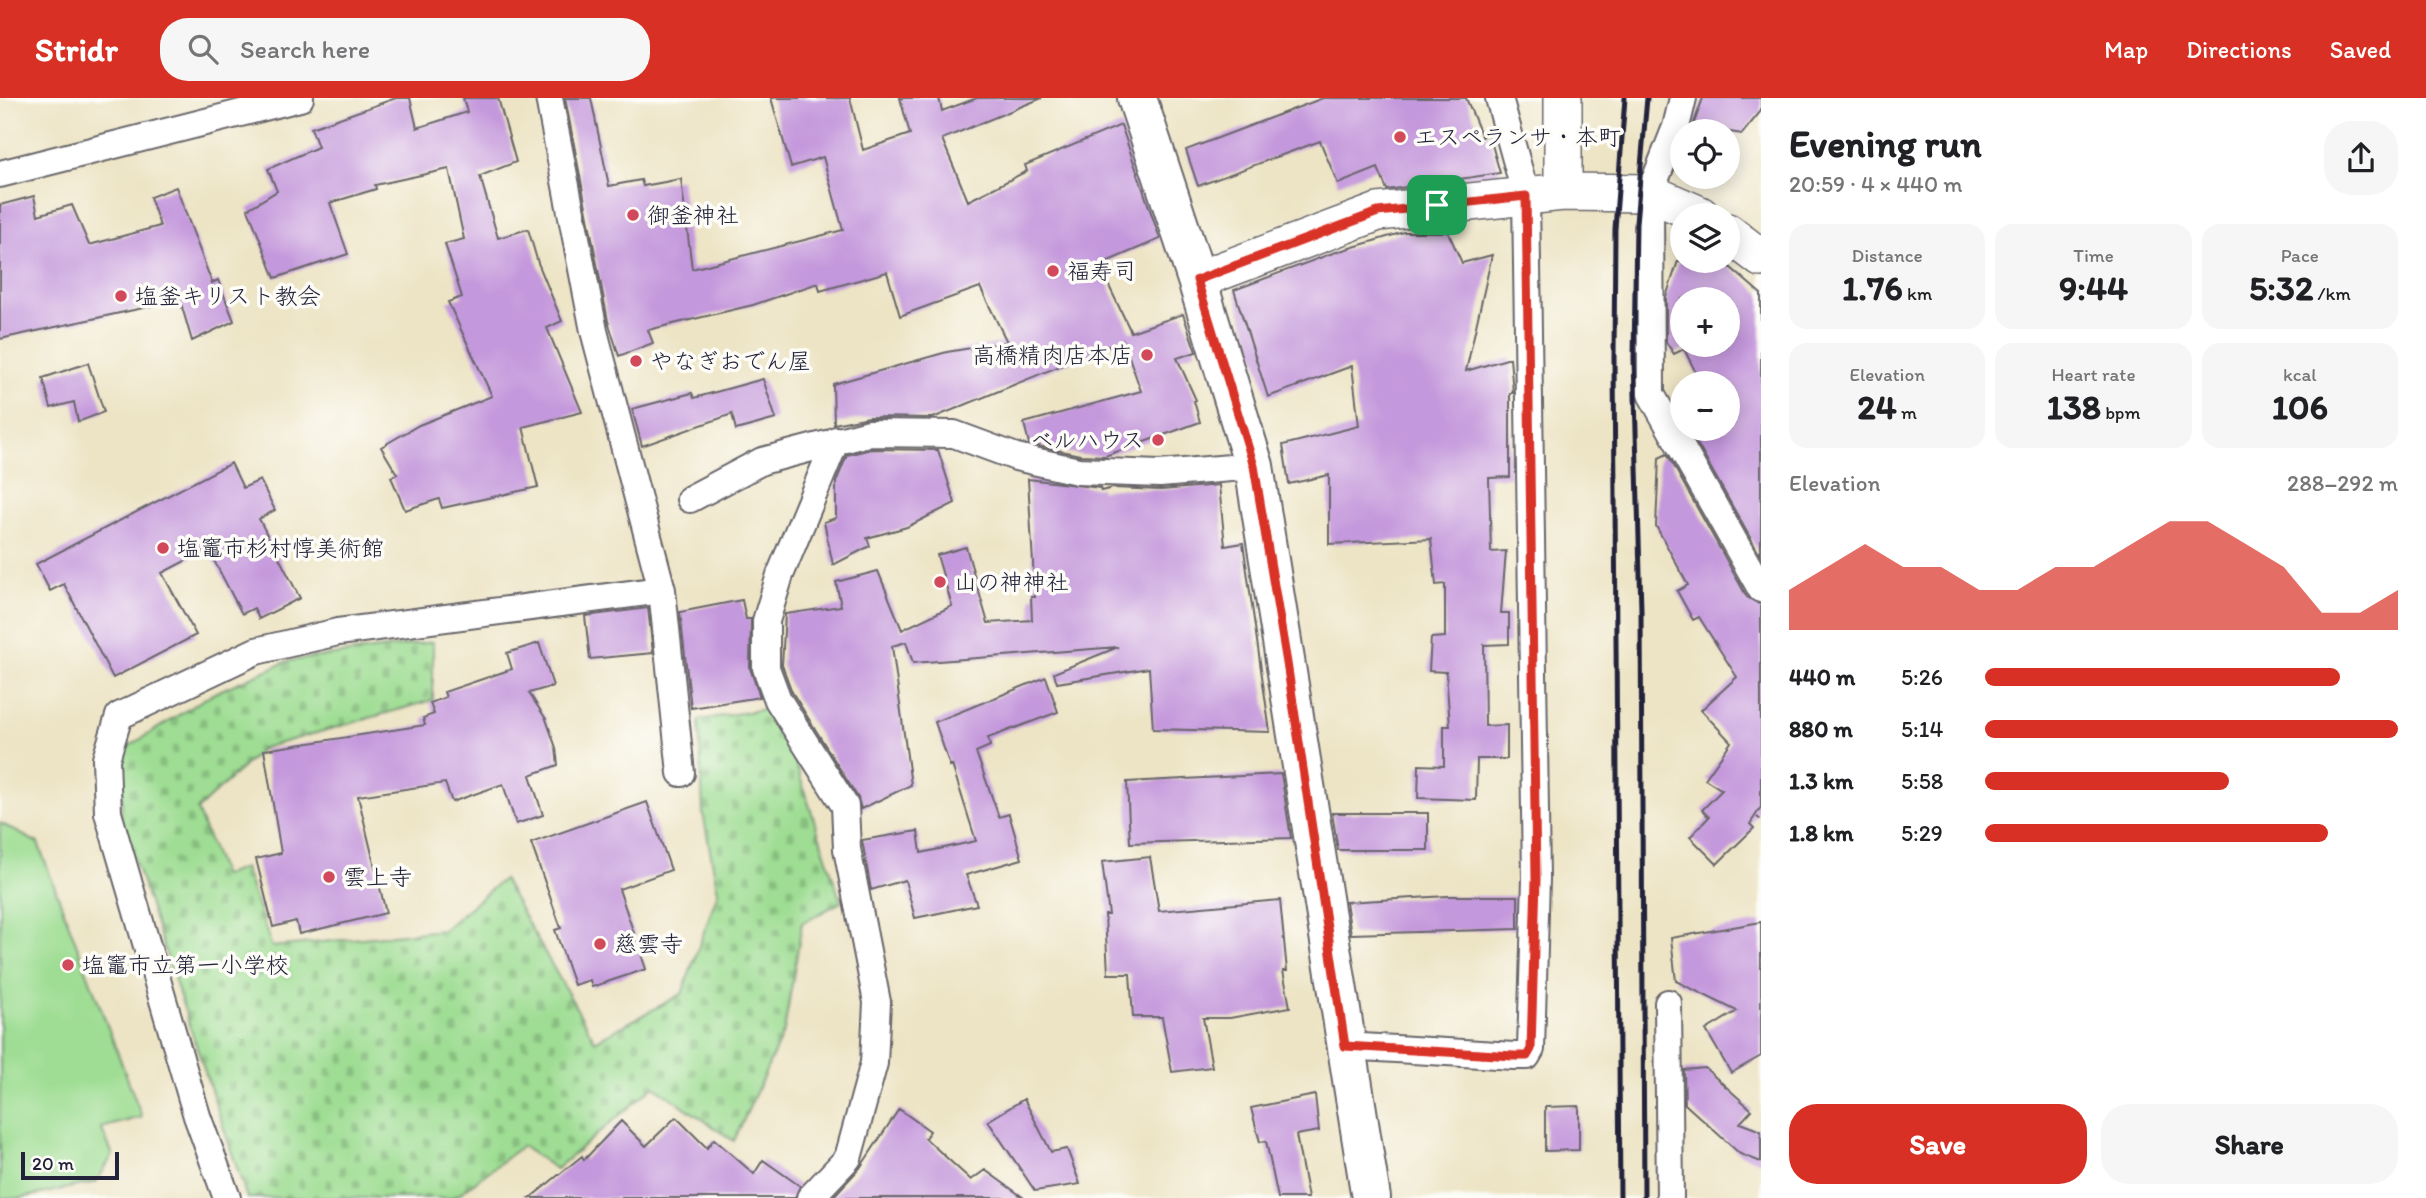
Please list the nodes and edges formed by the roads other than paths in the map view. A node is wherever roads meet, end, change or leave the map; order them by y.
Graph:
1 (300, 98) edge
2 (549, 98) edge
3 (1137, 98) edge
4 (1499, 98) edge
5 (1563, 98) edge
6 (1683, 98) edge
7 (0, 174) edge
8 (1563, 192) junction
9 (1650, 193) junction
10 (1526, 196) junction
11 (1673, 203) edge
12 (1740, 242) edge
13 (1761, 258) edge
14 (1197, 280) junction
15 (836, 440) junction
16 (1254, 466) junction
17 (690, 499) dead end
18 (1761, 589) edge
19 (662, 590) junction
20 (681, 774) dead end
21 (1668, 1003) dead end
22 (1345, 1046) junction
23 (226, 1198) edge
24 (810, 1198) edge
25 (1371, 1198) edge
26 (1670, 1198) edge

1 - 7 street
2 - 19 street
3 - 14 main road
4 - 10 street
5 - 8 street
6 - 9 street
8 - 9 street
8 - 10 street
9 - 11 street
9 - 18 street
10 - 14 street
10 - 22 street
12 - 13 street
14 - 16 main road
15 - 16 street
15 - 17 street
15 - 24 street
16 - 22 main road
19 - 20 street
19 - 23 street
21 - 26 street
22 - 25 main road

